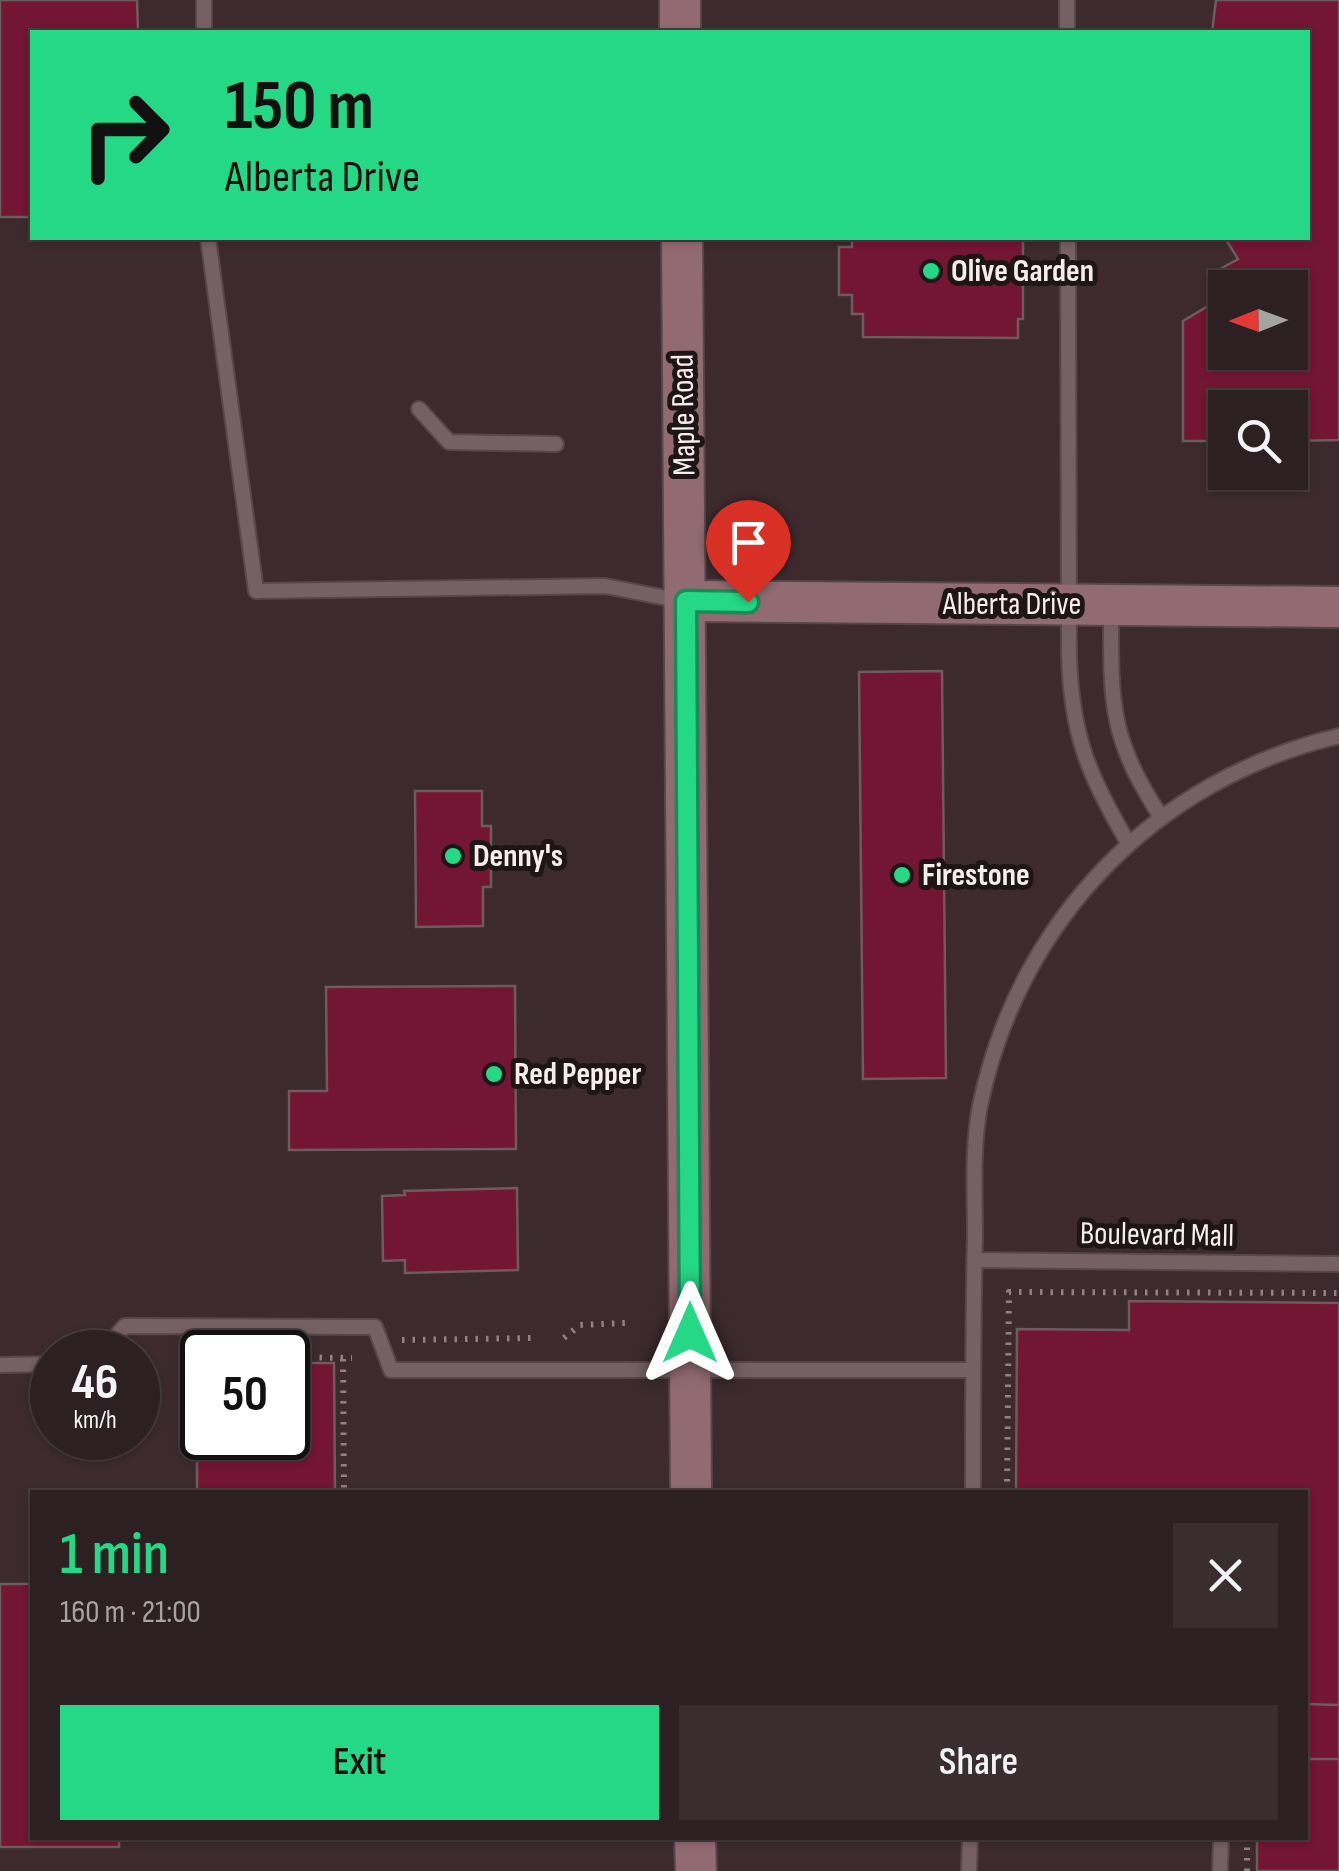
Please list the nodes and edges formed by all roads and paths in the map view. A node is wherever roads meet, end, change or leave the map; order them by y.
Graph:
1 (204, 0) edge
2 (680, 0) edge
3 (1067, 0) edge
4 (204, 30) edge
5 (680, 30) edge
6 (1067, 30) edge
7 (208, 240) edge
8 (682, 240) edge
9 (1068, 240) edge
10 (419, 409) dead end
11 (556, 444) dead end
12 (686, 601) junction
13 (1069, 605) junction
14 (1112, 605) junction
15 (1339, 607) edge
16 (1339, 736) edge
17 (1162, 817) junction
18 (1127, 841) junction
19 (974, 1260) junction
20 (1339, 1264) edge
21 (1339, 1293) edge
22 (625, 1323) dead end
23 (121, 1330) edge
24 (536, 1338) dead end
25 (564, 1338) dead end
26 (400, 1340) dead end
27 (310, 1357) edge
28 (30, 1364) edge
29 (0, 1365) edge
30 (690, 1368) junction
31 (973, 1370) junction
32 (344, 1490) edge
33 (691, 1490) edge
34 (973, 1490) edge
35 (1007, 1490) edge
36 (696, 1840) edge
37 (970, 1840) edge
38 (1220, 1840) edge
39 (1247, 1840) edge
40 (696, 1871) edge
41 (969, 1871) edge
42 (1220, 1871) edge
43 (1247, 1871) edge

1 - 4 lane
2 - 5 main road
3 - 6 lane
7 - 12 lane
8 - 12 main road, Maple Road
9 - 13 lane
10 - 11 lane
12 - 13 main road, Alberta Drive
12 - 30 main road, Maple Road
13 - 14 main road, Alberta Drive
13 - 18 lane
14 - 15 main road, Alberta Drive
14 - 17 lane
16 - 17 lane
17 - 18 lane
18 - 19 lane
19 - 20 lane, Boulevard Mall
19 - 31 lane
21 - 35 path
22 - 25 path
23 - 30 lane
24 - 26 path
27 - 32 path
28 - 29 lane
30 - 31 lane
30 - 33 main road, Maple Road
31 - 34 lane
36 - 40 main road
37 - 41 lane
38 - 42 lane
39 - 43 path

